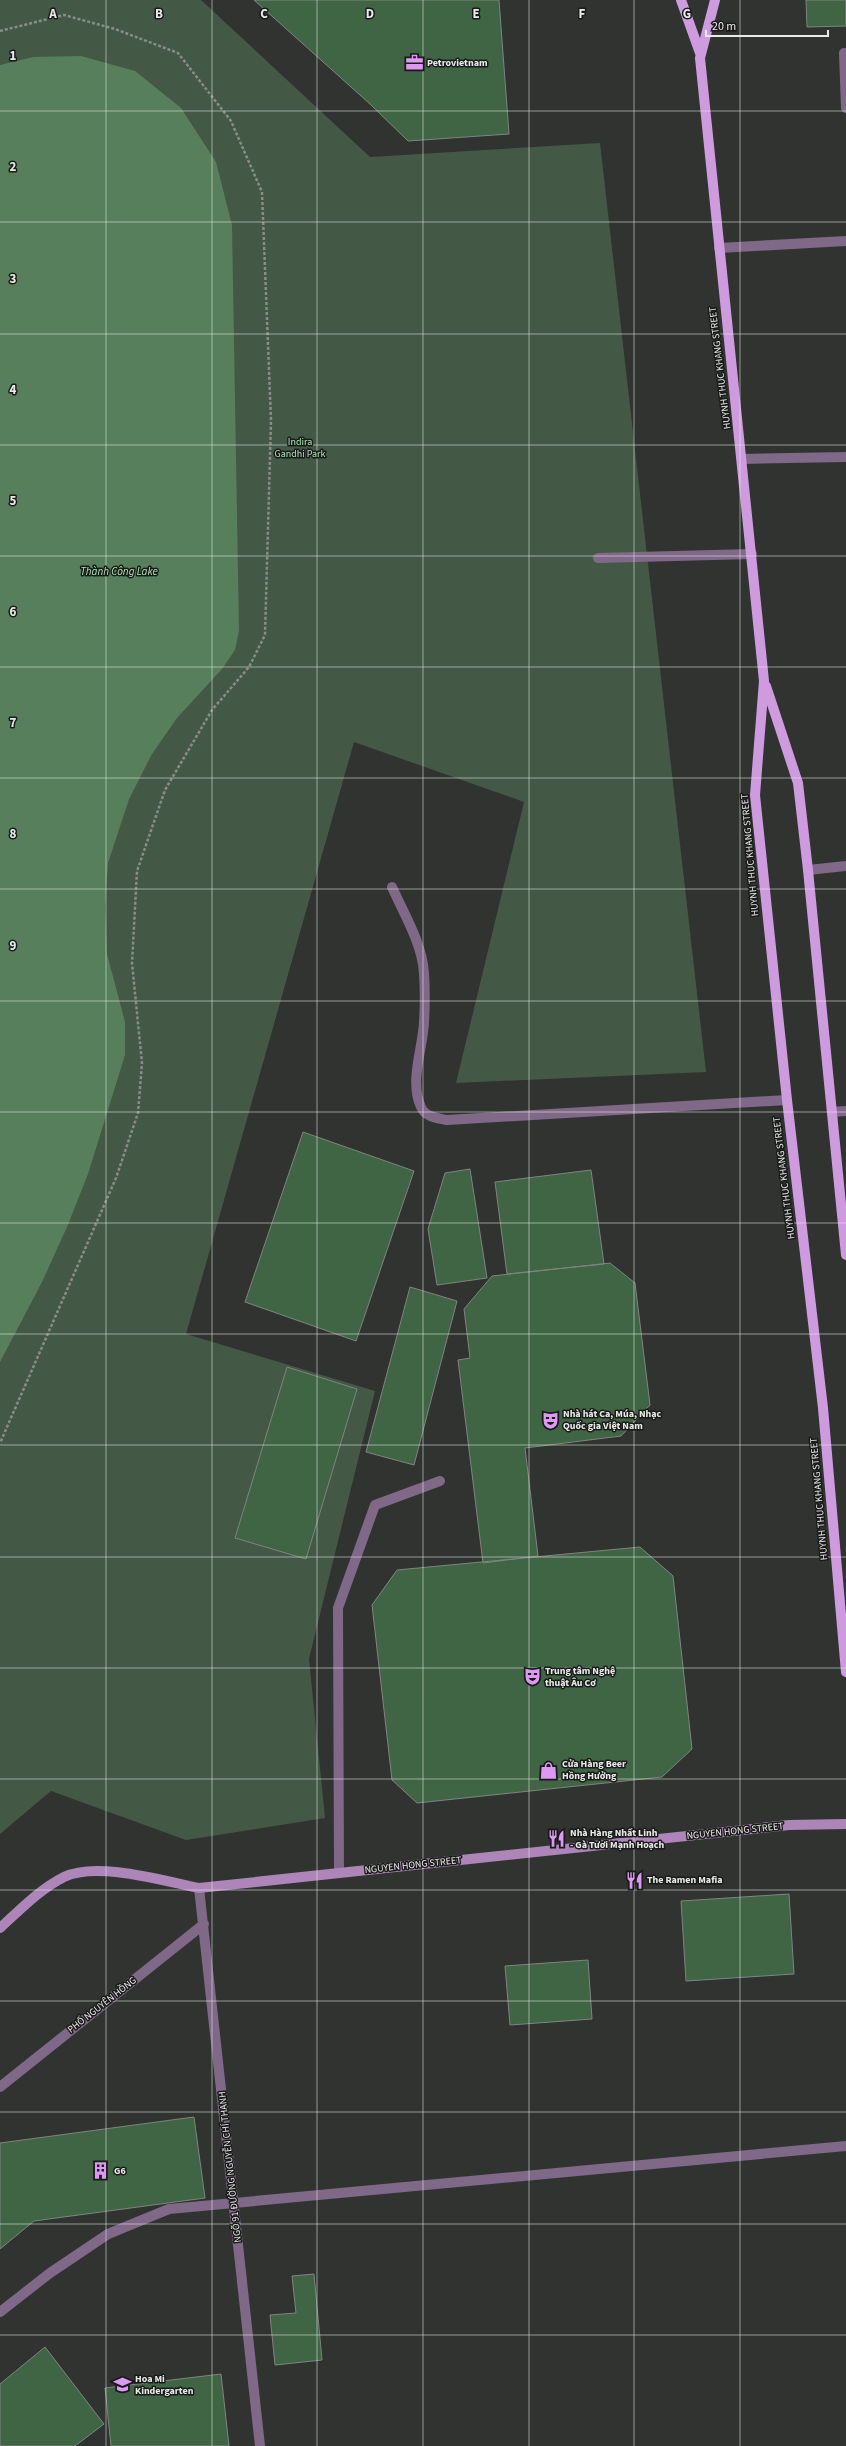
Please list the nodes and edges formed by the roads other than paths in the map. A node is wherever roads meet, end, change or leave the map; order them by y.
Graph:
1 (681, 0) edge
2 (715, 0) edge
3 (700, 53) junction
4 (846, 53) edge
5 (846, 108) edge
6 (846, 241) edge
7 (719, 248) junction
8 (846, 457) edge
9 (742, 459) junction
10 (752, 554) junction
11 (598, 558) dead end
12 (764, 681) junction
13 (846, 866) edge
14 (808, 870) junction
15 (392, 887) dead end
16 (787, 1100) junction
17 (846, 1111) edge
18 (832, 1112) junction
19 (843, 1198) edge
20 (846, 1255) edge
21 (440, 1481) dead end
22 (846, 1672) edge
23 (846, 1824) edge
24 (339, 1873) junction
25 (199, 1888) junction
26 (204, 1924) junction
27 (0, 1928) edge
28 (0, 2087) edge
29 (846, 2146) edge
30 (233, 2204) junction
31 (0, 2312) edge
32 (260, 2446) edge

1 - 3 main road, HUYNH THUC KHANG STREET
2 - 3 main road, HUYNH THUC KHANG STREET
3 - 7 main road, HUYNH THUC KHANG STREET
4 - 5 street
6 - 7 street
7 - 9 main road, HUYNH THUC KHANG STREET
8 - 9 street
9 - 10 main road, HUYNH THUC KHANG STREET
10 - 11 street
10 - 12 main road, HUYNH THUC KHANG STREET
12 - 14 main road, HUYNH THUC KHANG STREET
12 - 16 main road, HUYNH THUC KHANG STREET
13 - 14 street
14 - 18 main road, HUYNH THUC KHANG STREET
15 - 16 street
16 - 22 main road, HUYNH THUC KHANG STREET
17 - 18 street
18 - 19 main road, HUYNH THUC KHANG STREET
19 - 20 main road, HUYNH THUC KHANG STREET
21 - 24 street
23 - 24 street, NGUYEN HONG STREET
24 - 25 street, NGUYEN HONG STREET
25 - 26 street, NGÕ 91 ĐƯỜNG NGUYỄN CHÍ THANH
25 - 27 street, NGUYEN HONG STREET
26 - 28 street, PHỐ NGUYÊN HỒNG
26 - 30 street, NGÕ 91 ĐƯỜNG NGUYỄN CHÍ THANH
29 - 30 street
30 - 31 street
30 - 32 street, NGÕ 91 ĐƯỜNG NGUYỄN CHÍ THANH

